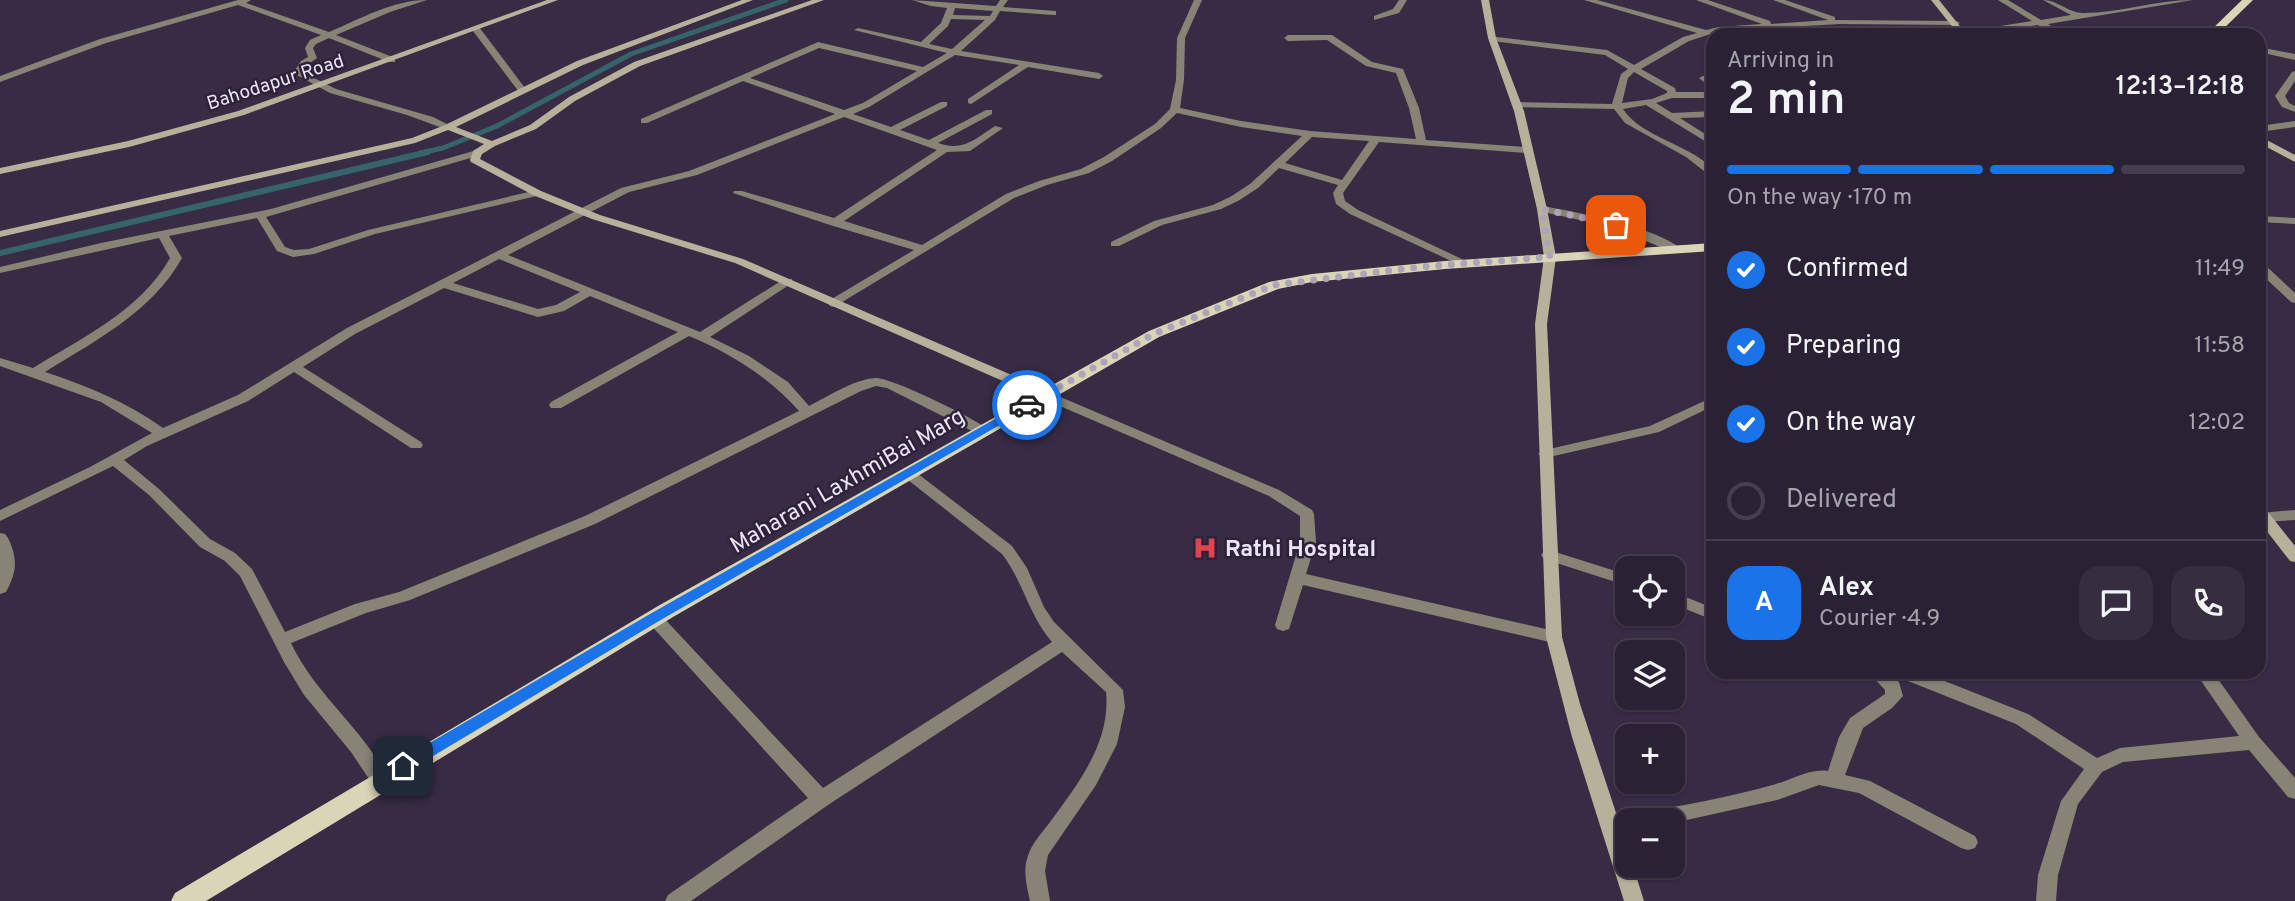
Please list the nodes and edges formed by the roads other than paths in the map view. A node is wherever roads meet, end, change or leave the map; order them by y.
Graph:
1 (423, 0) edge
2 (554, 0) edge
3 (749, 0) edge
4 (820, 0) edge
5 (915, 0) edge
6 (1198, 0) edge
7 (1403, 0) edge
8 (1485, 0) edge
9 (1588, 0) edge
10 (1700, 0) edge
11 (1777, 0) edge
12 (1935, 0) edge
13 (2002, 0) edge
14 (2047, 0) edge
15 (2189, 0) edge
16 (2248, 0) edge
17 (243, 1) edge
18 (1001, 4) edge
19 (952, 6) junction
20 (1052, 13) dead end
21 (948, 17) junction
22 (2081, 17) junction
23 (992, 18) junction
24 (1377, 18) dead end
25 (1840, 22) junction
26 (1956, 23) junction
27 (2044, 23) junction
28 (1773, 25) junction
29 (1732, 28) edge
30 (1780, 28) edge
31 (1959, 28) edge
32 (2010, 28) edge
33 (2051, 28) edge
34 (2218, 28) edge
35 (476, 29) junction
36 (858, 30) dead end
37 (1706, 33) joint
38 (331, 36) junction
39 (1288, 38) dead end
40 (1492, 38) junction
41 (923, 45) junction
42 (2266, 51) edge
43 (954, 52) junction
44 (2295, 57) edge
45 (393, 60) junction
46 (1025, 65) junction
47 (1635, 67) junction
48 (926, 70) junction
49 (2295, 74) edge
50 (1099, 76) dead end
51 (742, 78) junction
52 (0, 79) edge
53 (318, 86) junction
54 (522, 90) junction
55 (1671, 94) junction
56 (1706, 96) edge
57 (971, 101) dead end
58 (1647, 102) junction
59 (944, 104) dead end
60 (1517, 105) junction
61 (1618, 106) junction
62 (2295, 109) edge
63 (1175, 110) junction
64 (989, 112) dead end
65 (1706, 114) edge
66 (844, 116) junction
67 (1673, 116) junction
68 (644, 121) dead end
69 (2295, 124) edge
70 (999, 128) dead end
71 (2266, 128) edge
72 (453, 129) junction
73 (891, 131) junction
74 (1310, 134) junction
75 (1706, 138) edge
76 (1376, 139) junction
77 (488, 142) junction
78 (1422, 142) junction
79 (2266, 143) edge
80 (929, 144) junction
81 (945, 149) junction
82 (1527, 150) junction
83 (477, 153) junction
84 (1706, 159) edge
85 (2295, 159) edge
86 (1698, 160) junction
87 (1277, 164) junction
88 (1706, 169) edge
89 (0, 172) edge
90 (1345, 184) junction
91 (537, 193) junction
92 (738, 193) dead end
93 (1542, 209) junction
94 (581, 211) junction
95 (260, 215) junction
96 (2266, 219) edge
97 (2295, 221) edge
98 (834, 223) junction
99 (0, 234) edge
100 (163, 234) junction
101 (1115, 244) dead end
102 (1706, 248) edge
103 (924, 249) junction
104 (1677, 250) junction
105 (499, 255) junction
106 (1550, 257) junction
107 (1462, 263) junction
108 (0, 270) edge
109 (2266, 272) edge
110 (788, 281) junction
111 (442, 283) junction
112 (591, 291) junction
113 (2295, 299) edge
114 (834, 303) junction
115 (695, 334) junction
116 (0, 362) edge
117 (296, 368) junction
118 (34, 373) junction
119 (1044, 394) junction
120 (1706, 404) edge
121 (556, 405) dead end
122 (807, 412) junction
123 (983, 431) junction
124 (162, 434) junction
125 (416, 445) dead end
126 (1545, 454) junction
127 (114, 459) junction
128 (908, 473) junction
129 (2266, 514) edge
130 (2295, 515) edge
131 (0, 516) edge
132 (2266, 519) edge
133 (0, 538) edge
134 (1549, 555) junction
135 (2295, 557) edge
136 (1615, 577) edge
137 (1297, 578) junction
138 (0, 588) edge
139 (1685, 603) edge
140 (1706, 611) edge
141 (654, 618) junction
142 (1283, 625) dead end
143 (1554, 637) junction
144 (281, 640) junction
145 (1062, 643) junction
146 (1884, 679) edge
147 (1921, 679) edge
148 (2209, 679) edge
149 (2253, 742) junction
150 (2096, 766) junction
151 (1834, 779) junction
152 (380, 780) junction
153 (2295, 791) edge
154 (821, 799) junction
155 (1615, 811) edge
156 (1685, 813) edge
157 (1968, 842) dead end
158 (1630, 878) edge
159 (184, 901) edge
160 (675, 901) edge
161 (1040, 901) edge
162 (1634, 901) edge
163 (2046, 901) edge

1 - 38 street
2 - 35 street, Bahodapur Road
3 - 54 street
4 - 77 street
5 - 19 street
6 - 63 street
7 - 24 street
8 - 40 street
9 - 37 street
10 - 28 street
11 - 25 street
12 - 26 street
13 - 27 street
14 - 22 street
15 - 22 street
16 - 34 main road
17 - 38 street
17 - 52 street
18 - 19 street
18 - 20 street
18 - 23 street
19 - 21 street
21 - 23 street
21 - 41 street
22 - 27 street
23 - 43 street
25 - 26 street
25 - 28 street
26 - 31 street
27 - 32 street
27 - 33 street
28 - 29 street
28 - 30 street
35 - 45 street, Bahodapur Road
35 - 54 street
36 - 41 street
37 - 47 street
38 - 45 street
38 - 53 street
39 - 78 street
40 - 47 street
40 - 60 street
41 - 43 street
42 - 44 street
43 - 46 street
43 - 48 street
45 - 53 street, Bahodapur Road
46 - 50 street
46 - 57 street
47 - 55 street
47 - 61 street
48 - 51 street
48 - 66 street
49 - 62 street
51 - 66 street
51 - 68 street
53 - 72 street
53 - 89 street, Bahodapur Road
54 - 72 street
55 - 56 street
55 - 58 street
58 - 61 street
58 - 67 street
59 - 73 street
60 - 61 street
60 - 82 street
61 - 86 street
63 - 74 street
63 - 103 street
64 - 80 street
65 - 67 street
66 - 73 street
66 - 94 street
67 - 75 street
69 - 71 street
70 - 81 street
72 - 77 street
72 - 99 street
73 - 80 street
74 - 76 street
74 - 87 street
76 - 78 street
76 - 90 street
77 - 83 street
78 - 82 street
79 - 85 street
80 - 81 street
81 - 98 street
82 - 93 street
83 - 91 street
83 - 95 street
84 - 86 street
86 - 88 street
87 - 90 street
87 - 101 street
90 - 107 street
91 - 94 street
91 - 95 street
92 - 98 street
93 - 104 street
93 - 106 street
94 - 105 street
94 - 110 street
95 - 100 street
96 - 97 street
98 - 103 street
100 - 108 street
100 - 118 street
102 - 104 main road, Maharani LaxhmiBai Marg
103 - 114 street
104 - 106 main road, Maharani LaxhmiBai Marg
105 - 111 street
105 - 112 street
106 - 107 main road, Maharani LaxhmiBai Marg
106 - 126 street
107 - 119 main road, Maharani LaxhmiBai Marg
109 - 113 street
110 - 114 street
110 - 115 street
111 - 112 street
111 - 117 street
112 - 115 street
114 - 119 street
115 - 121 street
115 - 122 street
116 - 118 street
117 - 124 street
117 - 125 street
118 - 124 street
119 - 123 main road, Maharani LaxhmiBai Marg
119 - 137 street
120 - 126 street
122 - 123 street
122 - 144 street
123 - 128 main road, Maharani LaxhmiBai Marg
124 - 127 street
126 - 134 street
127 - 131 street
127 - 144 street
128 - 141 main road, Maharani LaxhmiBai Marg
128 - 145 street
129 - 130 street
132 - 135 street
133 - 138 street
134 - 136 street
134 - 143 street
137 - 142 street
137 - 143 street
139 - 140 street
141 - 152 main road, Maharani LaxhmiBai Marg
141 - 154 street
143 - 155 street
144 - 152 street
145 - 154 street
145 - 161 street
146 - 151 street
147 - 150 street
148 - 149 street
149 - 150 street
149 - 153 street
150 - 163 street
151 - 156 street
151 - 157 street
152 - 159 main road, Maharani LaxhmiBai Marg
154 - 160 street
158 - 162 street

